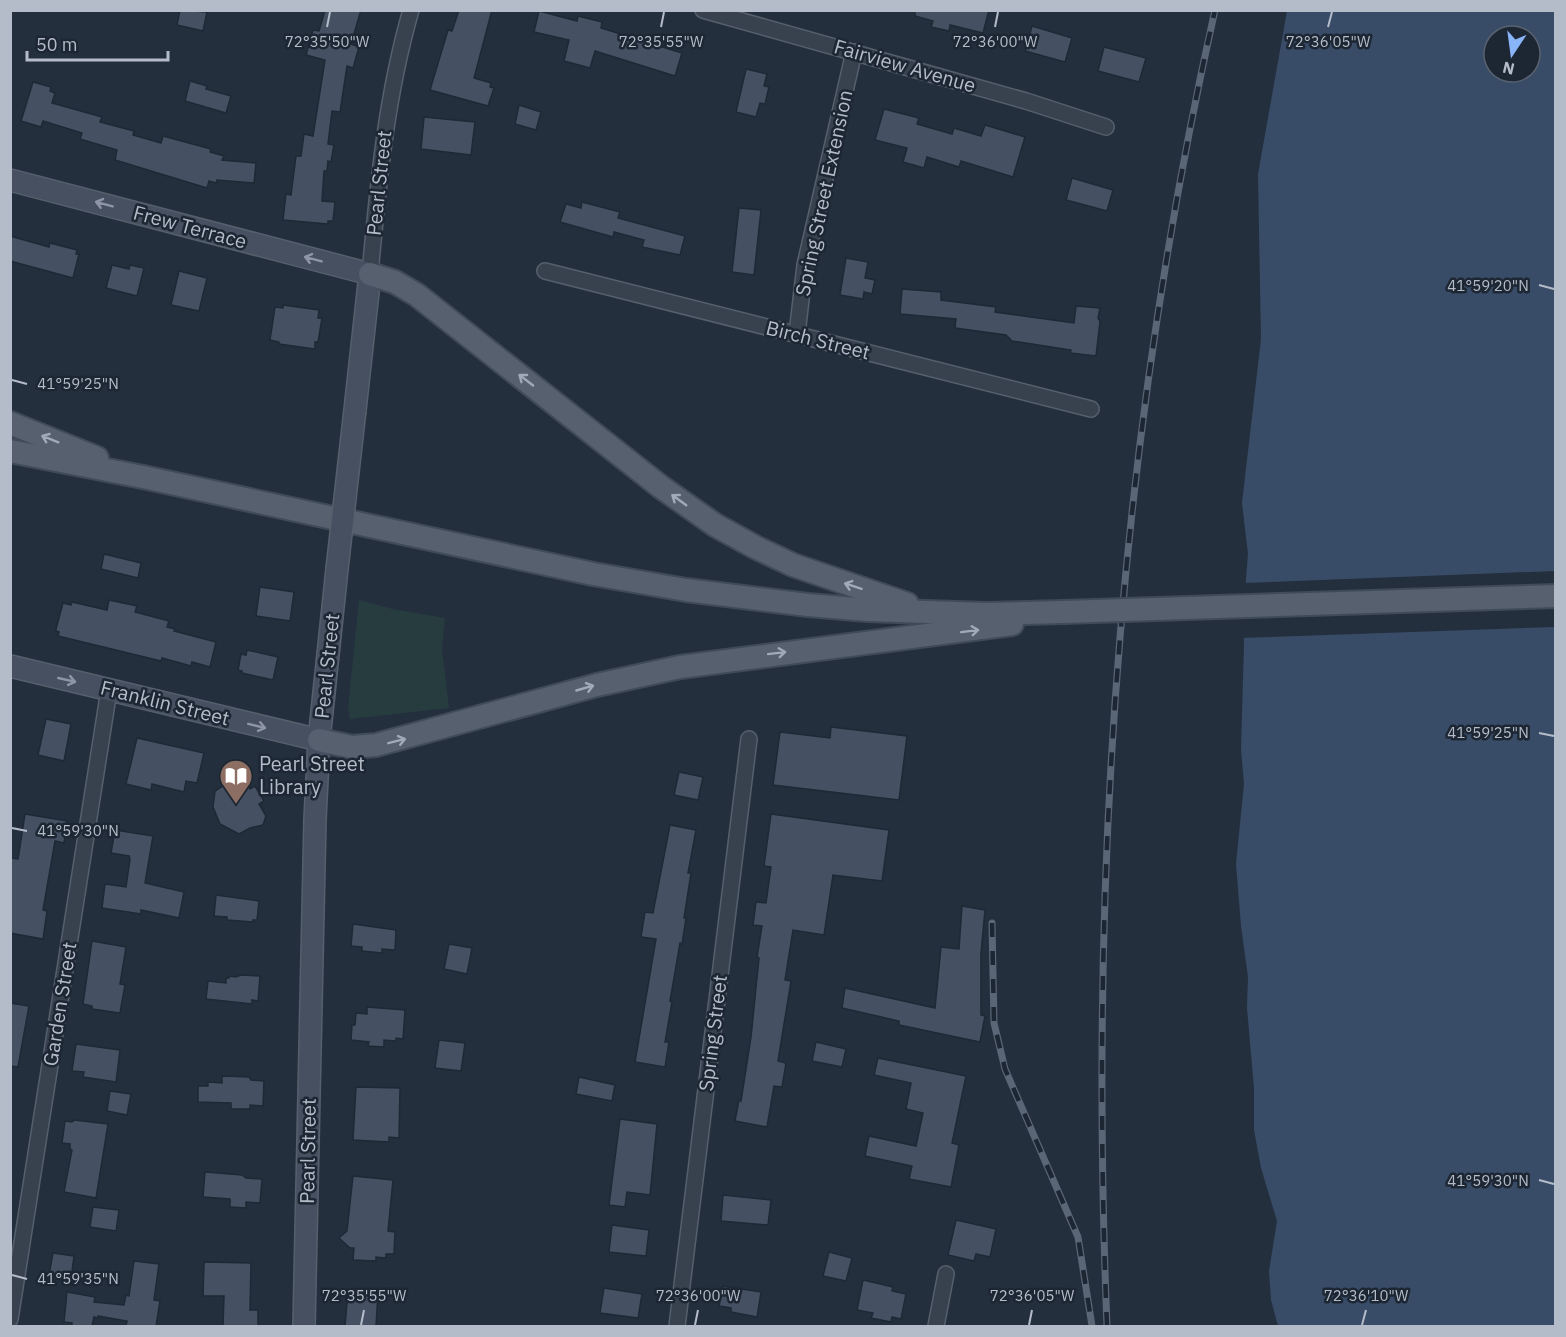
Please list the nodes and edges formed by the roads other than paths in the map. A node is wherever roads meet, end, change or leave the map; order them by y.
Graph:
1 (411, 10) edge
2 (703, 10) edge
3 (854, 52) junction
4 (1106, 127) dead end
5 (10, 180) edge
6 (545, 271) dead end
7 (370, 274) junction
8 (796, 334) junction
9 (1091, 408) dead end
10 (10, 423) edge
11 (10, 451) edge
12 (143, 477) junction
13 (1556, 596) edge
14 (928, 613) junction
15 (1054, 613) junction
16 (10, 666) edge
17 (109, 690) junction
18 (749, 739) dead end
19 (319, 740) junction
20 (945, 1274) dead end
21 (12, 1301) edge
22 (10, 1319) edge
23 (304, 1326) edge
24 (677, 1326) edge
25 (936, 1326) edge

1 - 7 street, Pearl Street
2 - 3 street, Fairview Avenue
3 - 4 street, Fairview Avenue
3 - 8 street, Spring Street Extension
7 -> 5 street, Frew Terrace
6 - 8 street, Birch Street
14 -> 7 main road
7 - 19 street, Pearl Street, bridge
8 - 9 street, Birch Street
12 -> 10 main road
11 - 12 main road
12 - 14 main road
13 - 15 main road, bridge
14 - 15 main road
19 -> 15 main road
16 -> 17 street, Franklin Street
17 -> 19 street, Franklin Street
17 - 21 street, Garden Street
18 - 24 street, Spring Street
19 - 23 street, Pearl Street
20 - 25 street
21 - 22 street, Garden Street

